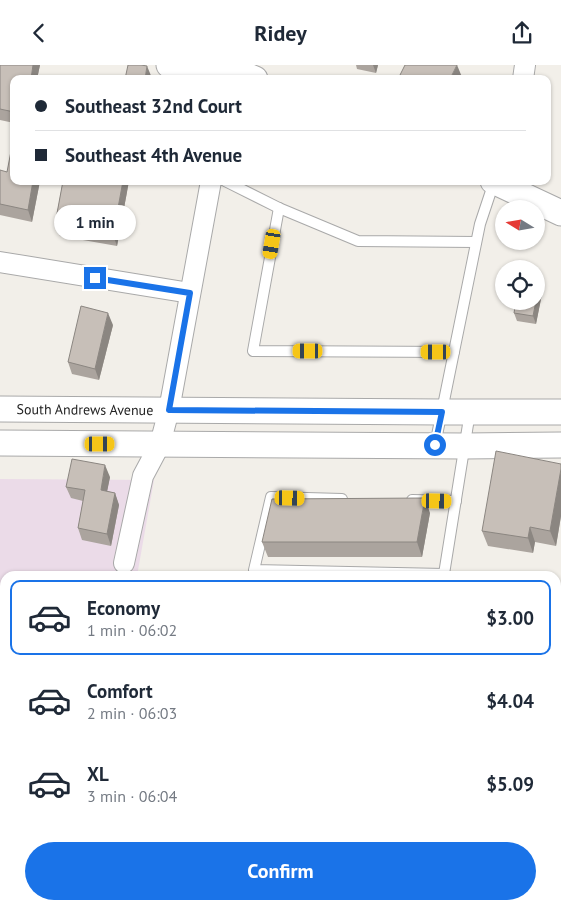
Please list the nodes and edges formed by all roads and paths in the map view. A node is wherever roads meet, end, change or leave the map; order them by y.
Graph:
1 (231, 69) edge
2 (172, 70) edge
3 (245, 75) edge
4 (210, 185) edge
5 (233, 185) edge
6 (493, 185) edge
7 (502, 185) edge
8 (279, 208) junction
9 (561, 213) edge
10 (476, 243) junction
11 (0, 262) edge
12 (190, 293) junction
13 (454, 352) junction
14 (0, 409) edge
15 (169, 410) junction
16 (442, 412) junction
17 (470, 412) junction
18 (561, 412) edge
19 (0, 443) edge
20 (160, 444) junction
21 (435, 445) junction
22 (561, 445) edge
23 (465, 446) junction
24 (349, 499) edge
25 (397, 500) edge
26 (456, 501) junction
27 (123, 566) dead end
28 (302, 571) edge
29 (444, 571) edge

1 - 2 street
1 - 3 street
4 - 12 street
5 - 8 lane
6 - 10 lane
7 - 9 street
8 - 10 lane
8 - 13 lane
10 - 13 lane
11 - 12 street
12 - 15 street
13 - 16 lane
14 - 15 street, South Andrews Avenue
15 - 16 street, South Andrews Avenue
15 - 20 street
16 - 17 street, South Andrews Avenue
16 - 21 lane
17 - 18 street, South Andrews Avenue
17 - 23 lane
19 - 20 street
20 - 21 street
20 - 27 street
21 - 23 street
22 - 23 street
23 - 26 lane
24 - 28 lane
25 - 26 lane
26 - 29 lane

